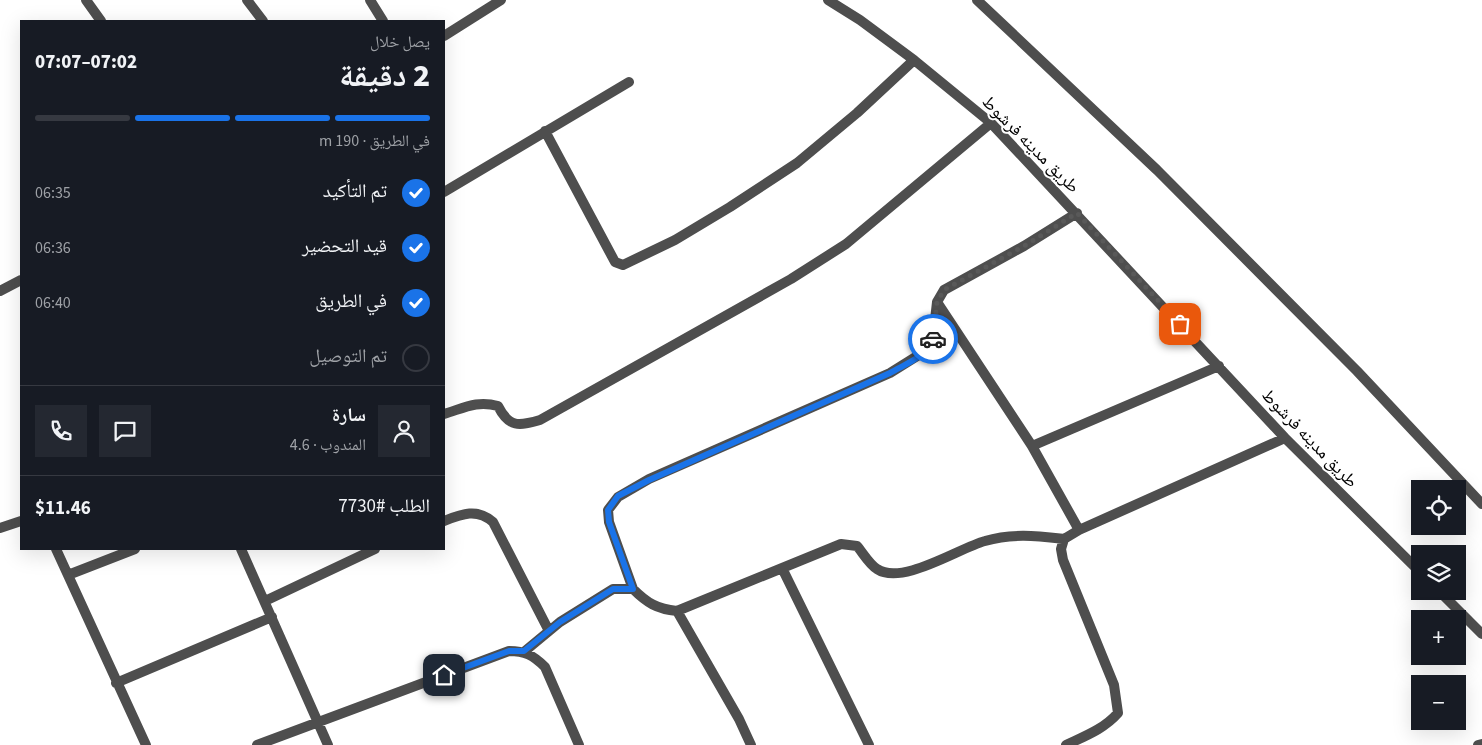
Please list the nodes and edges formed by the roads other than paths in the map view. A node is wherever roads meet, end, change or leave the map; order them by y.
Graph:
1 (86, 0) edge
2 (247, 0) edge
3 (370, 0) edge
4 (501, 0) edge
5 (828, 0) edge
6 (977, 0) edge
7 (100, 20) edge
8 (262, 20) edge
9 (382, 20) edge
10 (445, 35) edge
11 (914, 60) junction
12 (629, 82) dead end
13 (991, 123) junction
14 (545, 132) junction
15 (445, 191) edge
16 (1077, 213) junction
17 (20, 281) edge
18 (0, 291) edge
19 (937, 302) junction
20 (1219, 366) junction
21 (445, 414) edge
22 (1285, 438) junction
23 (1032, 446) junction
24 (1482, 504) edge
25 (20, 521) edge
26 (445, 521) edge
27 (0, 528) edge
28 (1078, 530) junction
29 (1064, 539) junction
30 (56, 550) edge
31 (132, 550) edge
32 (242, 550) edge
33 (373, 550) edge
34 (1411, 563) edge
35 (782, 568) junction
36 (68, 574) junction
37 (633, 589) junction
38 (1448, 600) edge
39 (265, 601) junction
40 (677, 611) junction
41 (272, 617) junction
42 (549, 631) junction
43 (1482, 634) edge
44 (524, 651) junction
45 (116, 683) junction
46 (318, 724) junction
47 (1482, 744) edge
48 (146, 745) edge
49 (257, 745) edge
50 (328, 745) edge
51 (580, 745) edge
52 (751, 745) edge
53 (869, 745) edge
54 (1066, 745) edge
55 (1478, 745) edge

1 - 7 street
2 - 8 street
3 - 9 street
4 - 10 street
5 - 11 street, طريق مدينه فرشوط
6 - 24 street
11 - 13 street, طريق مدينه فرشوط
11 - 14 street
12 - 14 street
13 - 16 street, طريق مدينه فرشوط
13 - 21 street
14 - 15 street
16 - 19 street
16 - 20 street, طريق مدينه فرشوط
17 - 18 street
19 - 23 street
19 - 37 street
20 - 22 street, طريق مدينه فرشوط
20 - 23 street
22 - 28 street
22 - 34 street, طريق مدينه فرشوط
23 - 28 street
25 - 27 street
26 - 42 street
28 - 29 street
29 - 35 street
29 - 54 street
30 - 36 street
31 - 36 street
32 - 39 street
33 - 39 street
35 - 40 street
35 - 53 street
36 - 45 street
37 - 40 street
37 - 42 street
38 - 43 street
39 - 41 street
40 - 52 street
41 - 45 street
41 - 46 street
42 - 44 street
44 - 46 street
44 - 51 street
45 - 48 street
46 - 49 street
46 - 50 street
47 - 55 street

